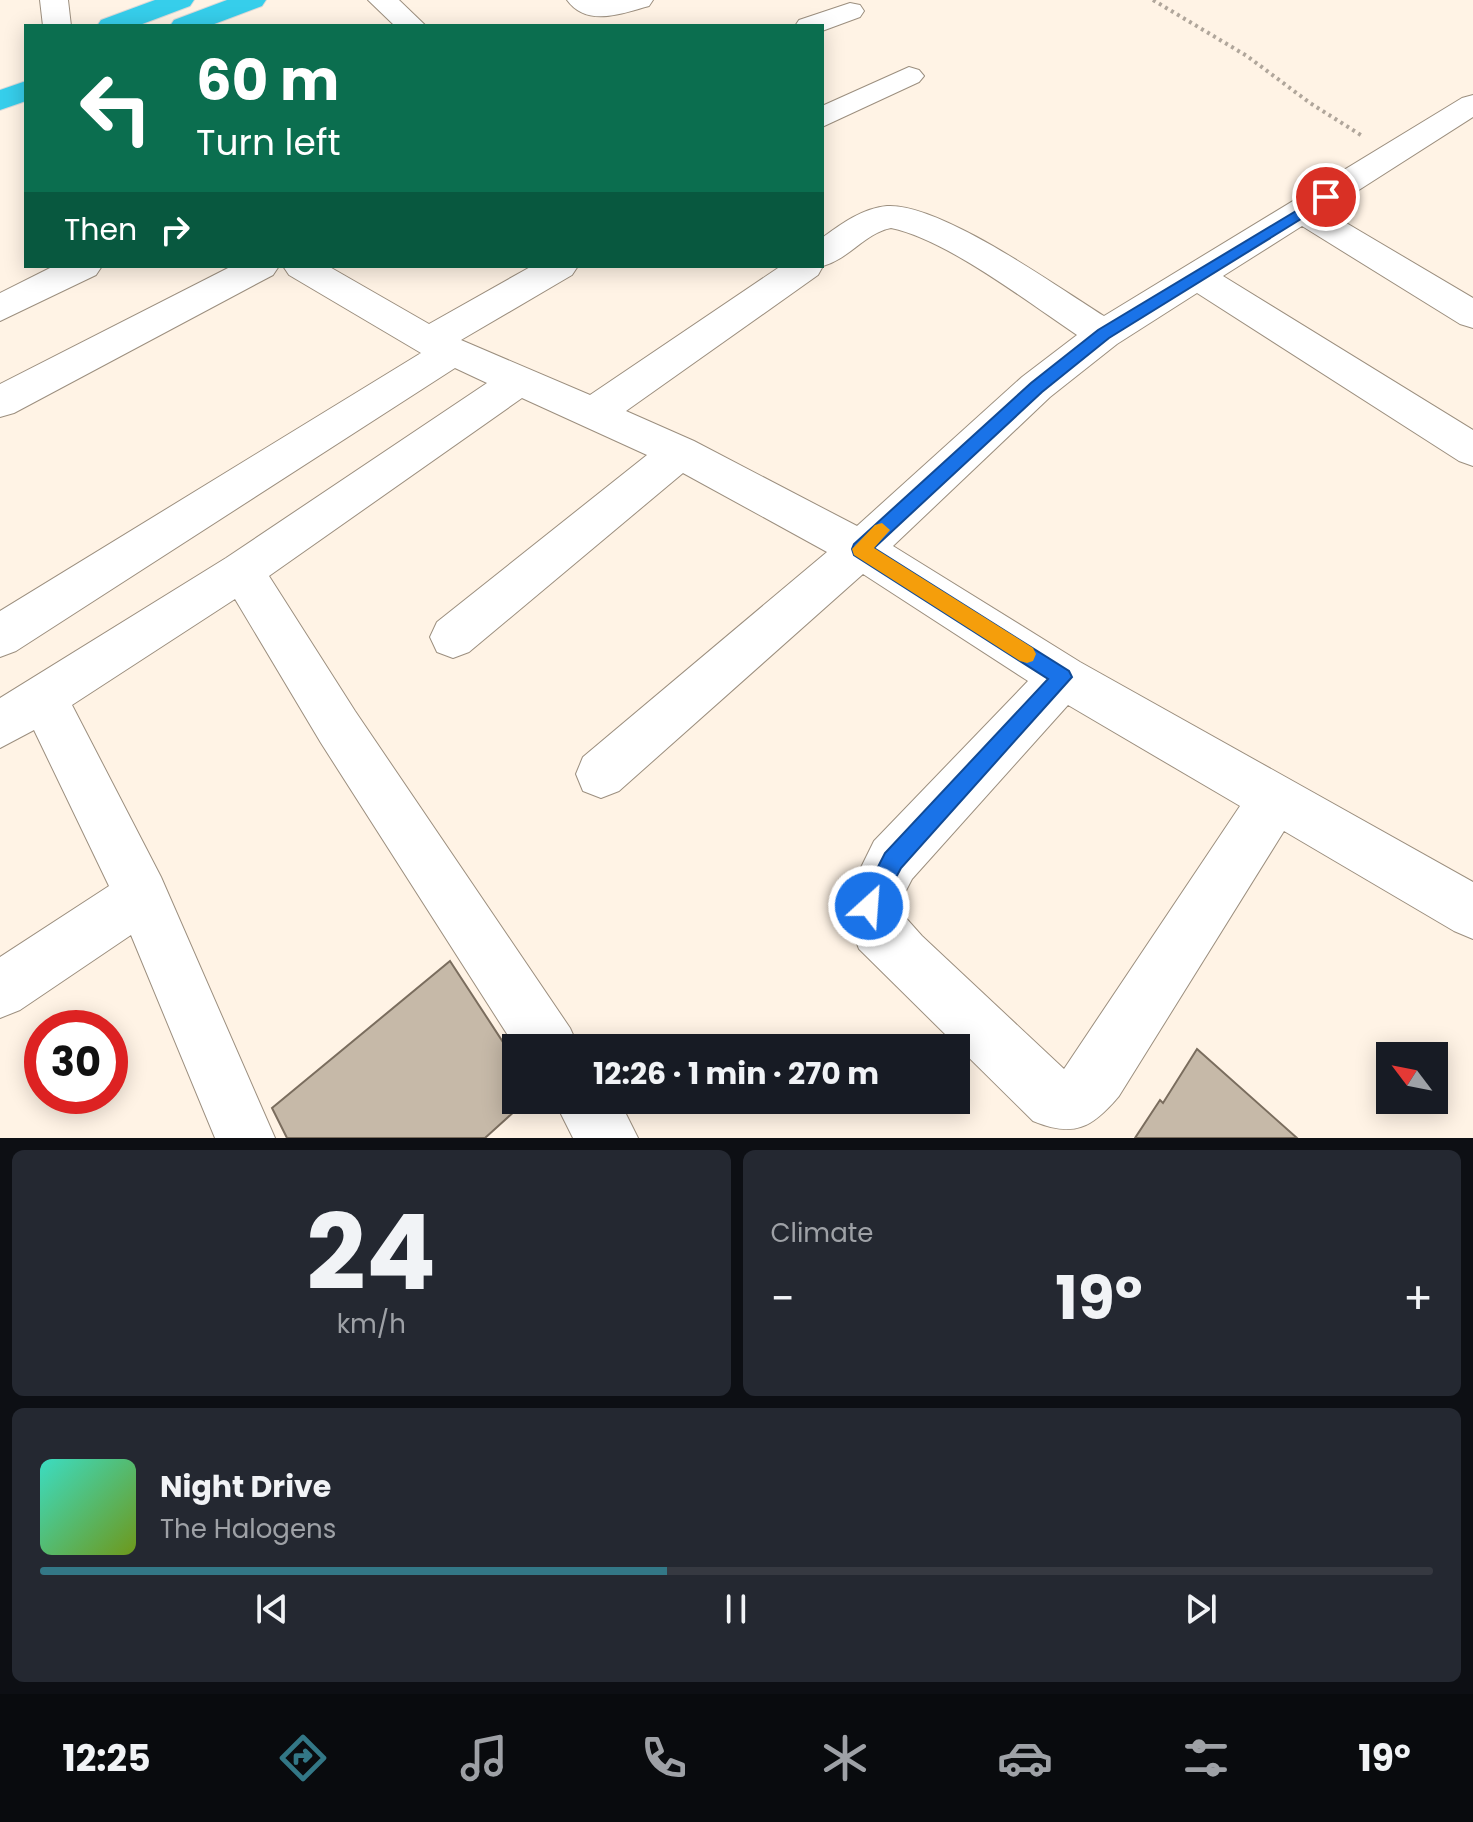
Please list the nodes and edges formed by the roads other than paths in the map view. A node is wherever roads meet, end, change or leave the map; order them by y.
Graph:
1 (54, 0) edge
2 (180, 0) edge
3 (252, 0) edge
4 (581, 0) edge
5 (639, 0) edge
6 (850, 11) dead end
7 (398, 14) edge
8 (57, 24) edge
9 (116, 24) edge
10 (189, 24) edge
11 (377, 24) edge
12 (814, 24) edge
13 (909, 76) dead end
14 (24, 91) edge
15 (0, 101) edge
16 (1473, 104) edge
17 (824, 117) edge
18 (1303, 212) junction
19 (824, 254) edge
20 (80, 268) edge
21 (257, 268) edge
22 (304, 268) edge
23 (557, 268) edge
24 (803, 268) edge
25 (1473, 273) edge
26 (1198, 277) junction
27 (1443, 297) junction
28 (0, 308) edge
29 (1473, 315) edge
30 (1104, 334) junction
31 (441, 346) junction
32 (520, 380) junction
33 (0, 402) edge
34 (594, 413) junction
35 (1473, 450) edge
36 (680, 452) junction
37 (861, 549) junction
38 (242, 571) junction
39 (0, 636) edge
40 (453, 637) dead end
41 (1063, 677) junction
42 (22, 711) edge
43 (601, 774) dead end
44 (1274, 800) junction
45 (142, 896) junction
46 (1473, 912) edge
47 (0, 990) edge
48 (541, 1034) edge
49 (593, 1114) edge
50 (245, 1138) edge
51 (608, 1138) edge

1 - 8 street
2 - 9 highway
3 - 10 highway
4 - 5 street
6 - 12 street
7 - 11 street
13 - 17 street
14 - 15 highway
16 - 18 street
18 - 26 street
18 - 27 street
19 - 30 street
20 - 28 street
21 - 33 street
22 - 31 street
23 - 31 street
24 - 34 street
25 - 27 street
26 - 30 street
26 - 35 street
27 - 29 street
30 - 37 street
31 - 32 street
31 - 39 street
32 - 34 street
32 - 38 street
34 - 36 street
36 - 37 street
36 - 40 street
37 - 41 street
37 - 43 street
38 - 42 street
38 - 48 street
41 - 44 street
41 - 44 street
42 - 45 street
44 - 46 street
45 - 47 street
45 - 50 street
49 - 51 street

